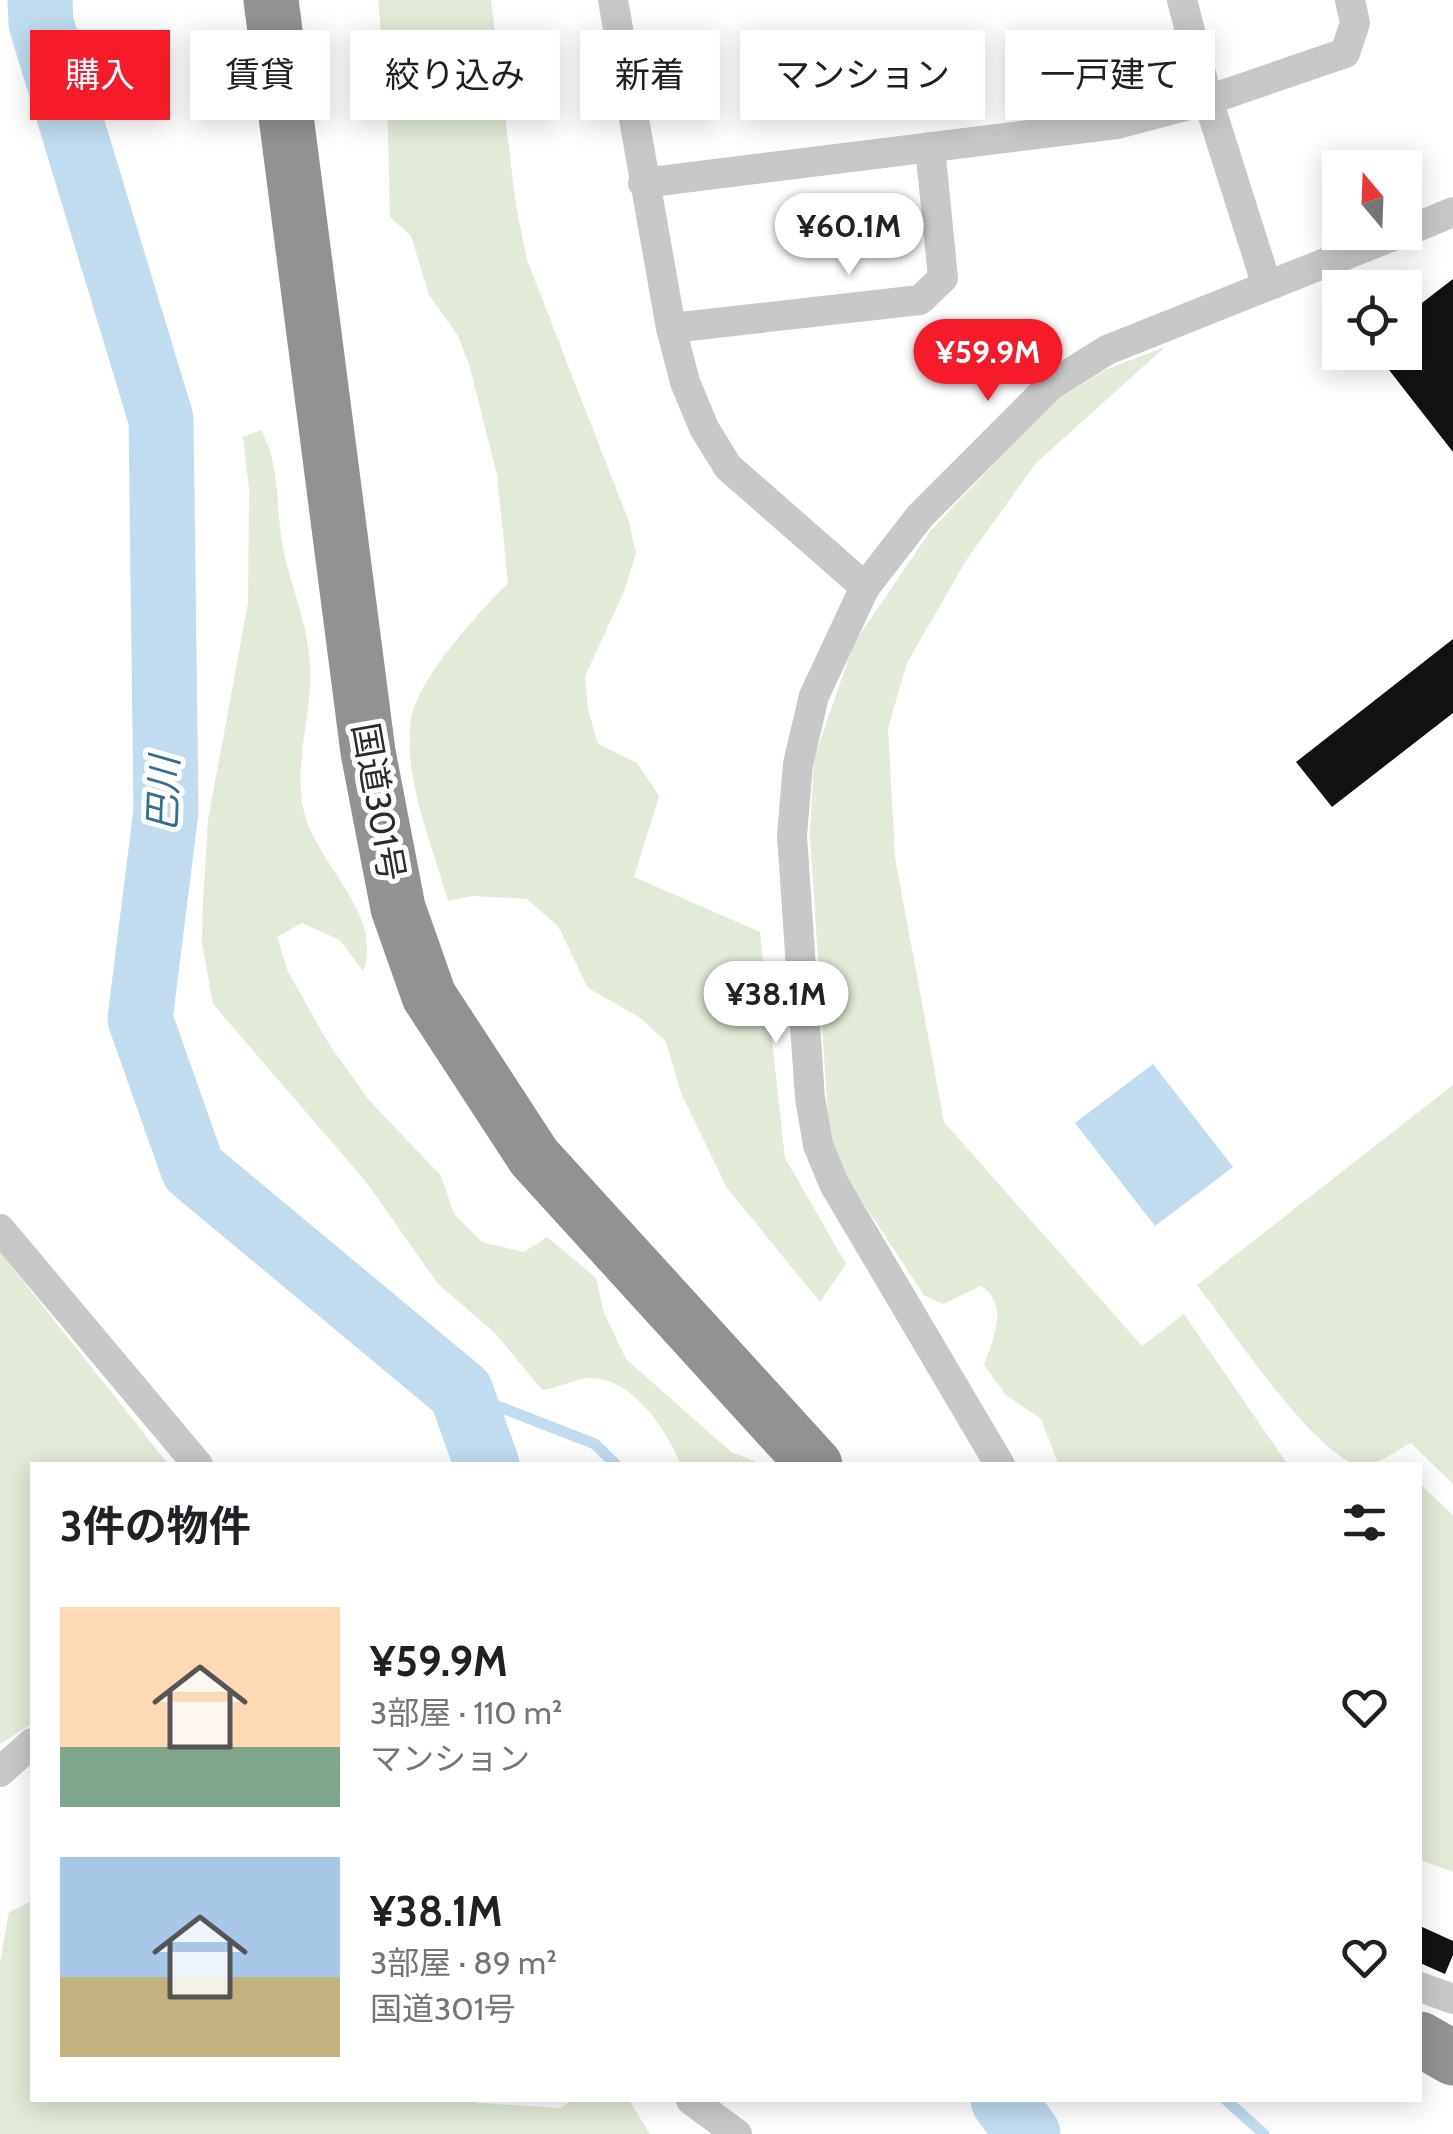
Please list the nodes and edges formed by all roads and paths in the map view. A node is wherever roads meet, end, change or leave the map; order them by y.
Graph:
1 (270, 0) edge
2 (613, 0) edge
3 (1182, 0) edge
4 (1350, 0) edge
5 (1190, 30) edge
6 (1215, 98) edge
7 (1132, 120) edge
8 (1214, 120) edge
9 (930, 148) junction
10 (642, 183) junction
11 (1453, 212) edge
12 (1422, 225) edge
13 (1358, 250) edge
14 (1267, 286) junction
15 (671, 328) junction
16 (865, 587) junction
17 (0, 1229) edge
18 (195, 1462) edge
19 (812, 1462) edge
20 (998, 1462) edge
21 (30, 1745) edge
22 (0, 1772) edge
23 (1422, 1988) edge
24 (1453, 1999) edge
25 (1422, 2041) edge
26 (1453, 2058) edge
27 (695, 2102) edge
28 (737, 2134) edge

1 - 19 highway, 国道301号
2 - 10 street
3 - 5 street
4 - 6 street
7 - 9 street
8 - 14 street
9 - 10 street
9 - 15 street
10 - 15 street
11 - 12 street
13 - 14 street
14 - 16 street
15 - 16 street
16 - 20 street
17 - 18 street
21 - 22 street
23 - 24 street
25 - 26 highway
27 - 28 street

